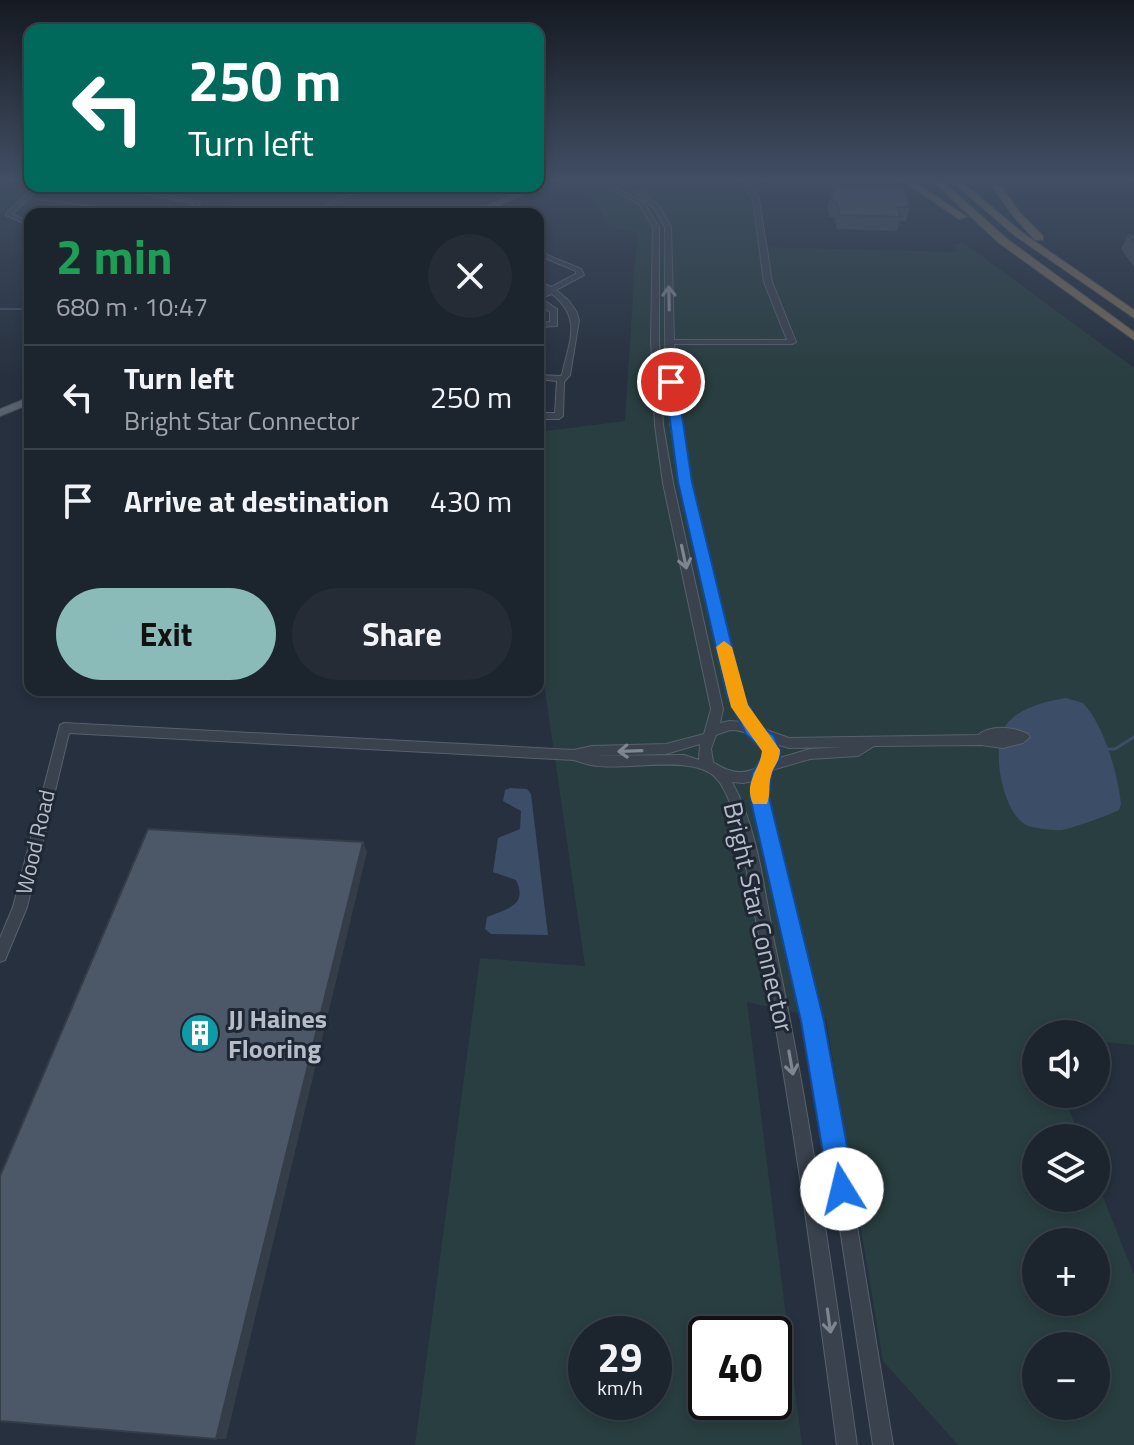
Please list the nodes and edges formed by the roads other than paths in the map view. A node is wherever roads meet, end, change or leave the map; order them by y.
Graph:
1 (656, 246) edge
2 (668, 246) edge
3 (763, 246) edge
4 (1001, 246) edge
5 (1010, 246) edge
6 (1036, 246) edge
7 (1050, 246) edge
8 (544, 255) edge
9 (544, 286) edge
10 (549, 289) junction
11 (544, 294) edge
12 (544, 304) edge
13 (1121, 306) junction
14 (1134, 315) edge
15 (1104, 317) junction
16 (544, 325) edge
17 (1134, 337) edge
18 (670, 342) junction
19 (544, 378) edge
20 (563, 379) junction
21 (24, 403) edge
22 (0, 413) edge
23 (544, 416) edge
24 (757, 732) junction
25 (709, 734) junction
26 (1030, 736) dead end
27 (870, 743) junction
28 (574, 755) junction
29 (764, 770) junction
30 (717, 771) junction
31 (0, 955) edge
32 (847, 1445) edge
33 (883, 1445) edge

1 -> 25 street
18 -> 2 street
3 - 18 street
4 - 15 highway
5 - 15 highway
6 - 13 highway
7 - 13 highway
8 - 10 street
9 - 10 street
10 - 11 street
10 - 20 street
12 - 16 street
13 - 14 highway
15 - 17 highway
18 - 24 street
19 - 20 street
20 - 23 street
21 - 22 main road
24 - 25 street
24 - 27 street
24 - 29 street
25 -> 28 street
25 - 30 street
26 - 27 street
27 - 29 street
28 - 30 street
28 - 31 street, Wood Road
29 - 30 street
29 - 33 street, Bright Star Connector
30 -> 32 street, Bright Star Connector

